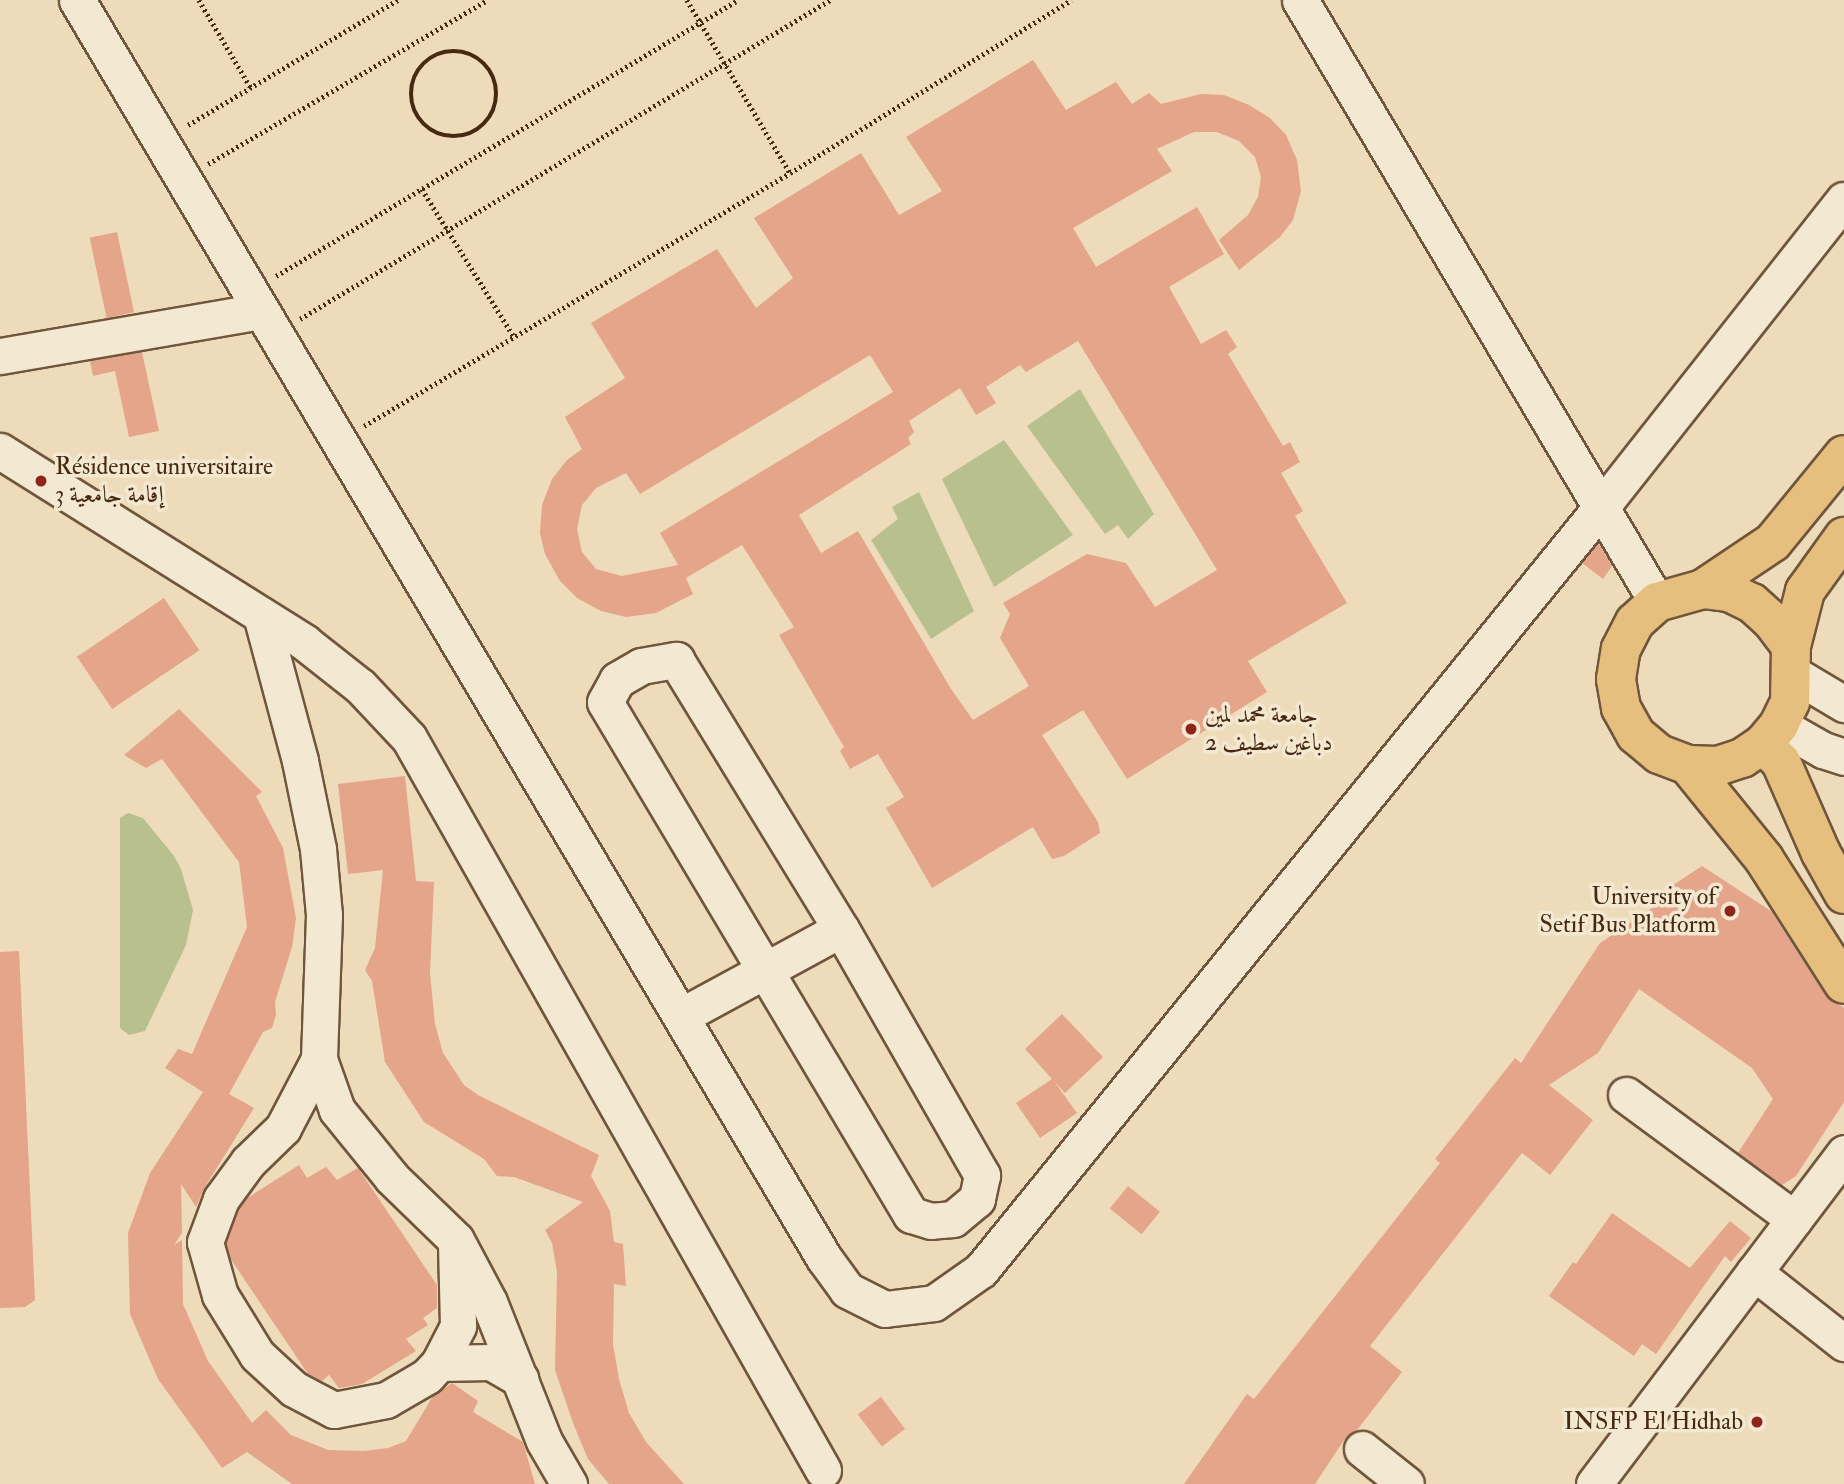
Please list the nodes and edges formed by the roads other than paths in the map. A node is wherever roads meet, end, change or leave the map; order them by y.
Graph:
1 (77, 0) edge
2 (1300, 0) edge
3 (1844, 200) edge
4 (262, 312) junction
5 (0, 356) edge
6 (0, 451) edge
7 (1844, 455) edge
8 (1602, 506) junction
9 (1844, 537) edge
10 (1703, 589) junction
11 (1657, 602) junction
12 (261, 615) junction
13 (1791, 659) junction
14 (1844, 704) edge
15 (1771, 735) junction
16 (1844, 757) edge
17 (1688, 765) junction
18 (1844, 894) edge
19 (841, 929) junction
20 (764, 971) junction
21 (1844, 984) edge
22 (681, 1016) junction
23 (319, 1059) junction
24 (1626, 1095) dead end
25 (337, 1110) junction
26 (283, 1128) junction
27 (1844, 1153) edge
28 (1834, 1188) edge
29 (1794, 1219) junction
30 (456, 1240) junction
31 (1754, 1272) junction
32 (1844, 1343) edge
33 (439, 1363) junction
34 (520, 1379) junction
35 (1362, 1449) dead end
36 (823, 1470) dead end
37 (569, 1484) edge
38 (1406, 1484) edge
39 (1594, 1484) edge

1 - 4 street
2 - 8 street
3 - 8 street
4 - 5 street
4 - 22 street
6 - 12 street
7 - 10 main road
8 - 11 street
8 - 22 street
9 - 13 main road
10 - 11 main road
10 - 13 main road
11 - 17 main road
12 - 23 street
12 - 36 street
13 - 14 street
13 - 15 main road
15 - 16 street
15 - 17 main road
15 - 18 main road
17 - 21 main road
19 - 20 street
19 - 20 street
19 - 20 street
20 - 22 street
23 - 25 street
23 - 26 street
24 - 29 street
25 - 26 street
25 - 30 street
26 - 33 street
27 - 28 street
28 - 29 street
29 - 31 street
30 - 33 street
30 - 34 street
31 - 32 street
31 - 39 street
33 - 34 street
34 - 37 street
35 - 38 street

